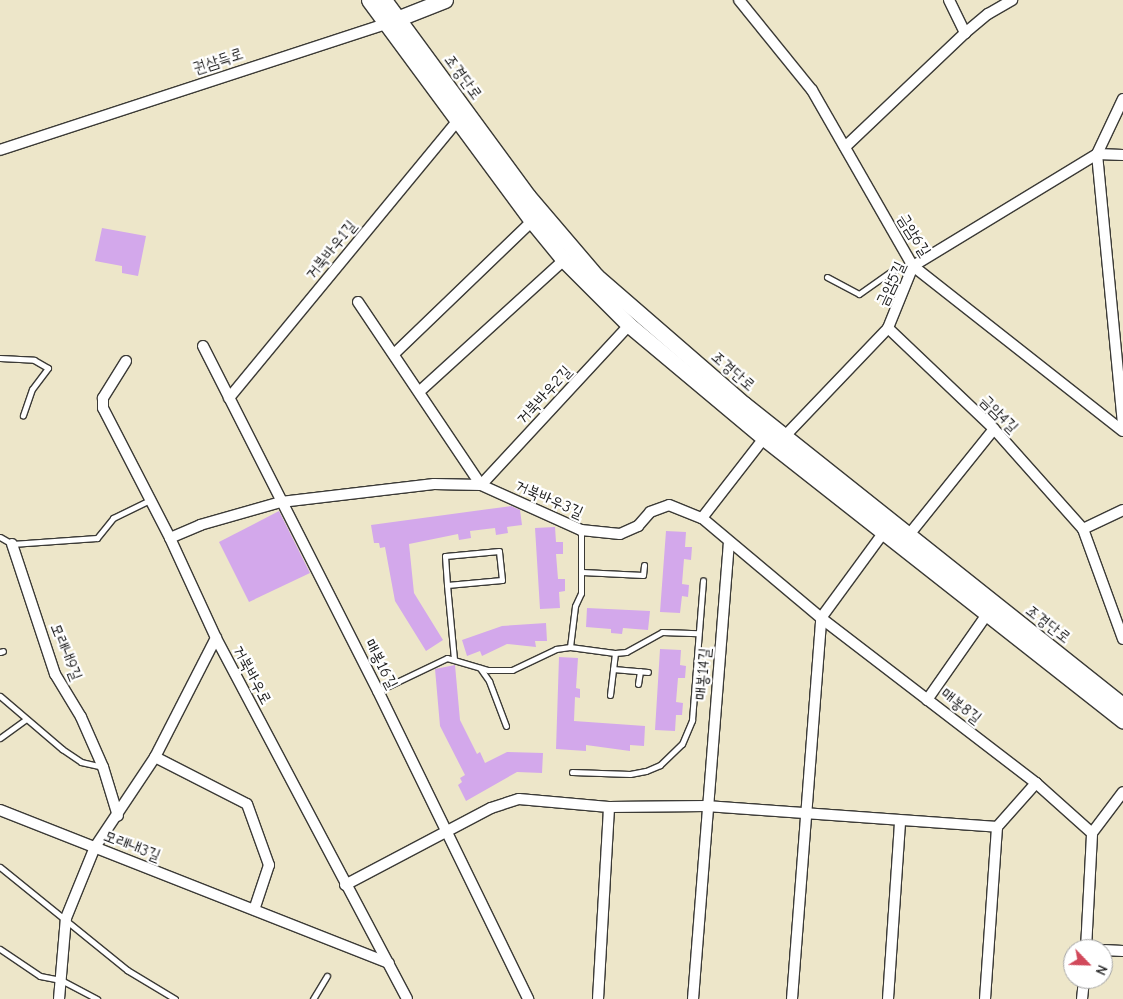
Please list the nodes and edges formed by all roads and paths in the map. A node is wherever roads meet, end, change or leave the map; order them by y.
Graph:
1 (369, 0) edge
2 (384, 0) edge
3 (445, 0) edge
4 (739, 0) edge
5 (949, 0) edge
6 (1012, 0) edge
7 (391, 20) junction
8 (965, 33) junction
9 (1123, 100) edge
10 (457, 121) junction
11 (845, 147) junction
12 (0, 150) edge
13 (1097, 154) junction
14 (1123, 155) edge
15 (532, 221) junction
16 (564, 260) junction
17 (913, 266) junction
18 (827, 277) dead end
19 (358, 302) dead end
20 (629, 325) junction
21 (888, 328) junction
22 (203, 346) dead end
23 (1119, 348) edge
24 (394, 354) junction
25 (0, 358) edge
26 (126, 361) dead end
27 (420, 391) junction
28 (229, 398) junction
29 (24, 415) dead end
30 (1123, 423) edge
31 (994, 429) junction
32 (1123, 431) edge
33 (784, 437) junction
34 (764, 438) junction
35 (481, 485) junction
36 (150, 500) junction
37 (281, 502) junction
38 (1123, 510) edge
39 (702, 518) junction
40 (1083, 529) junction
41 (581, 530) junction
42 (884, 532) junction
43 (908, 536) junction
44 (0, 537) edge
45 (170, 538) junction
46 (12, 544) junction
47 (729, 544) junction
48 (644, 564) dead end
49 (582, 572) junction
50 (703, 580) dead end
51 (447, 586) junction
52 (988, 613) junction
53 (820, 618) junction
54 (698, 633) junction
55 (216, 638) junction
56 (1123, 639) edge
57 (570, 647) junction
58 (615, 654) junction
59 (454, 658) junction
60 (479, 668) junction
61 (613, 669) junction
62 (640, 671) junction
63 (648, 672) dead end
64 (638, 684) dead end
65 (378, 691) junction
66 (610, 695) dead end
67 (0, 696) edge
68 (927, 700) junction
69 (1123, 705) edge
70 (26, 719) junction
71 (1123, 721) edge
72 (506, 726) dead end
73 (0, 738) edge
74 (155, 757) junction
75 (103, 767) junction
76 (572, 772) dead end
77 (1036, 783) junction
78 (1123, 792) edge
79 (706, 806) junction
80 (609, 807) junction
81 (0, 810) edge
82 (806, 813) junction
83 (118, 816) junction
84 (900, 821) junction
85 (997, 827) junction
86 (447, 830) junction
87 (1092, 833) junction
88 (95, 847) junction
89 (0, 867) edge
90 (346, 885) junction
91 (254, 910) junction
92 (66, 918) junction
93 (1087, 939) edge
94 (0, 949) edge
95 (389, 963) junction
96 (327, 976) dead end
97 (61, 980) junction
98 (59, 999) edge
99 (97, 999) edge
100 (174, 999) edge
101 (313, 999) edge
102 (407, 999) edge
103 (528, 999) edge
104 (598, 999) edge
105 (693, 999) edge
106 (792, 999) edge
107 (888, 999) edge
108 (985, 999) edge

1 - 7 street, 조경단로
2 - 7 street, 조경단로
3 - 7 street, 권삼득로
4 - 11 street, 금암6길
5 - 8 street
6 - 8 street
7 - 10 street, 조경단로
7 - 12 street, 권삼득로
7 - 33 street, 조경단로
8 - 11 street
9 - 13 street
10 - 15 street, 조경단로
10 - 28 street, 거북바우1길
11 - 17 street, 금암6길
13 - 14 street
13 - 17 street, 금암5길
13 - 23 street
15 - 16 street, 조경단로
15 - 24 street
16 - 20 street, 조경단로
16 - 27 street
17 - 18 lane
17 - 21 street, 금암5길
17 - 32 street, 금암6길
19 - 24 street
20 - 34 street, 조경단로
20 - 35 street, 거북바우2길
21 - 31 street, 금암4길
21 - 33 street, 금암5길
22 - 28 street, 매봉16길
23 - 30 street
24 - 27 street
25 - 29 lane
26 - 36 street, 거북바우로
27 - 35 street
28 - 37 street, 매봉16길
31 - 40 street, 금암4길
31 - 43 street
33 - 34 street
33 - 43 street, 조경단로
34 - 39 street
34 - 42 street, 조경단로
35 - 37 street, 거북바우3길
35 - 41 street, 거북바우3길
36 - 45 street, 거북바우로
36 - 46 lane
37 - 45 street, 거북바우3길
37 - 65 street, 매봉16길
38 - 40 street
39 - 41 street, 거북바우3길
39 - 47 street, 매봉8길
40 - 56 street, 금암4길
41 - 49 lane
42 - 52 street, 조경단로
42 - 53 street
43 - 69 street, 조경단로
44 - 46 lane
45 - 55 street, 거북바우로
46 - 75 street, 모래내9길
47 - 53 street, 매봉8길
47 - 79 street, 매봉14길
48 - 49 lane
49 - 57 lane
50 - 54 lane
51 - 51 lane
51 - 59 lane
52 - 68 street
52 - 71 street, 조경단로
53 - 68 street, 매봉8길
53 - 82 street
54 - 58 lane
54 - 76 lane
55 - 74 street
55 - 90 street, 거북바우로
57 - 58 lane
57 - 60 lane
58 - 61 lane
59 - 60 lane
59 - 65 lane
60 - 72 lane
61 - 62 lane
61 - 66 lane
62 - 63 lane
62 - 64 lane
65 - 86 street, 매봉16길
67 - 70 lane
68 - 77 street, 매봉8길
70 - 73 lane
70 - 75 lane
74 - 83 street
74 - 91 street
75 - 83 street, 모래내9길
77 - 85 street
77 - 87 street, 매봉8길
78 - 87 street
79 - 80 street
79 - 82 street
79 - 105 street, 매봉14길
80 - 86 street
80 - 104 street
81 - 88 street, 모래내3길
82 - 84 street
82 - 106 street
83 - 88 street
84 - 85 street
84 - 107 street
85 - 108 street
86 - 90 street
86 - 103 street, 매봉16길
87 - 93 street
88 - 91 street, 모래내3길
88 - 92 street
89 - 92 lane
90 - 95 street, 거북바우로
91 - 95 street, 모래내3길
92 - 97 street
92 - 100 lane
94 - 97 lane
95 - 102 street, 거북바우로
96 - 101 lane
97 - 98 street
97 - 99 lane

